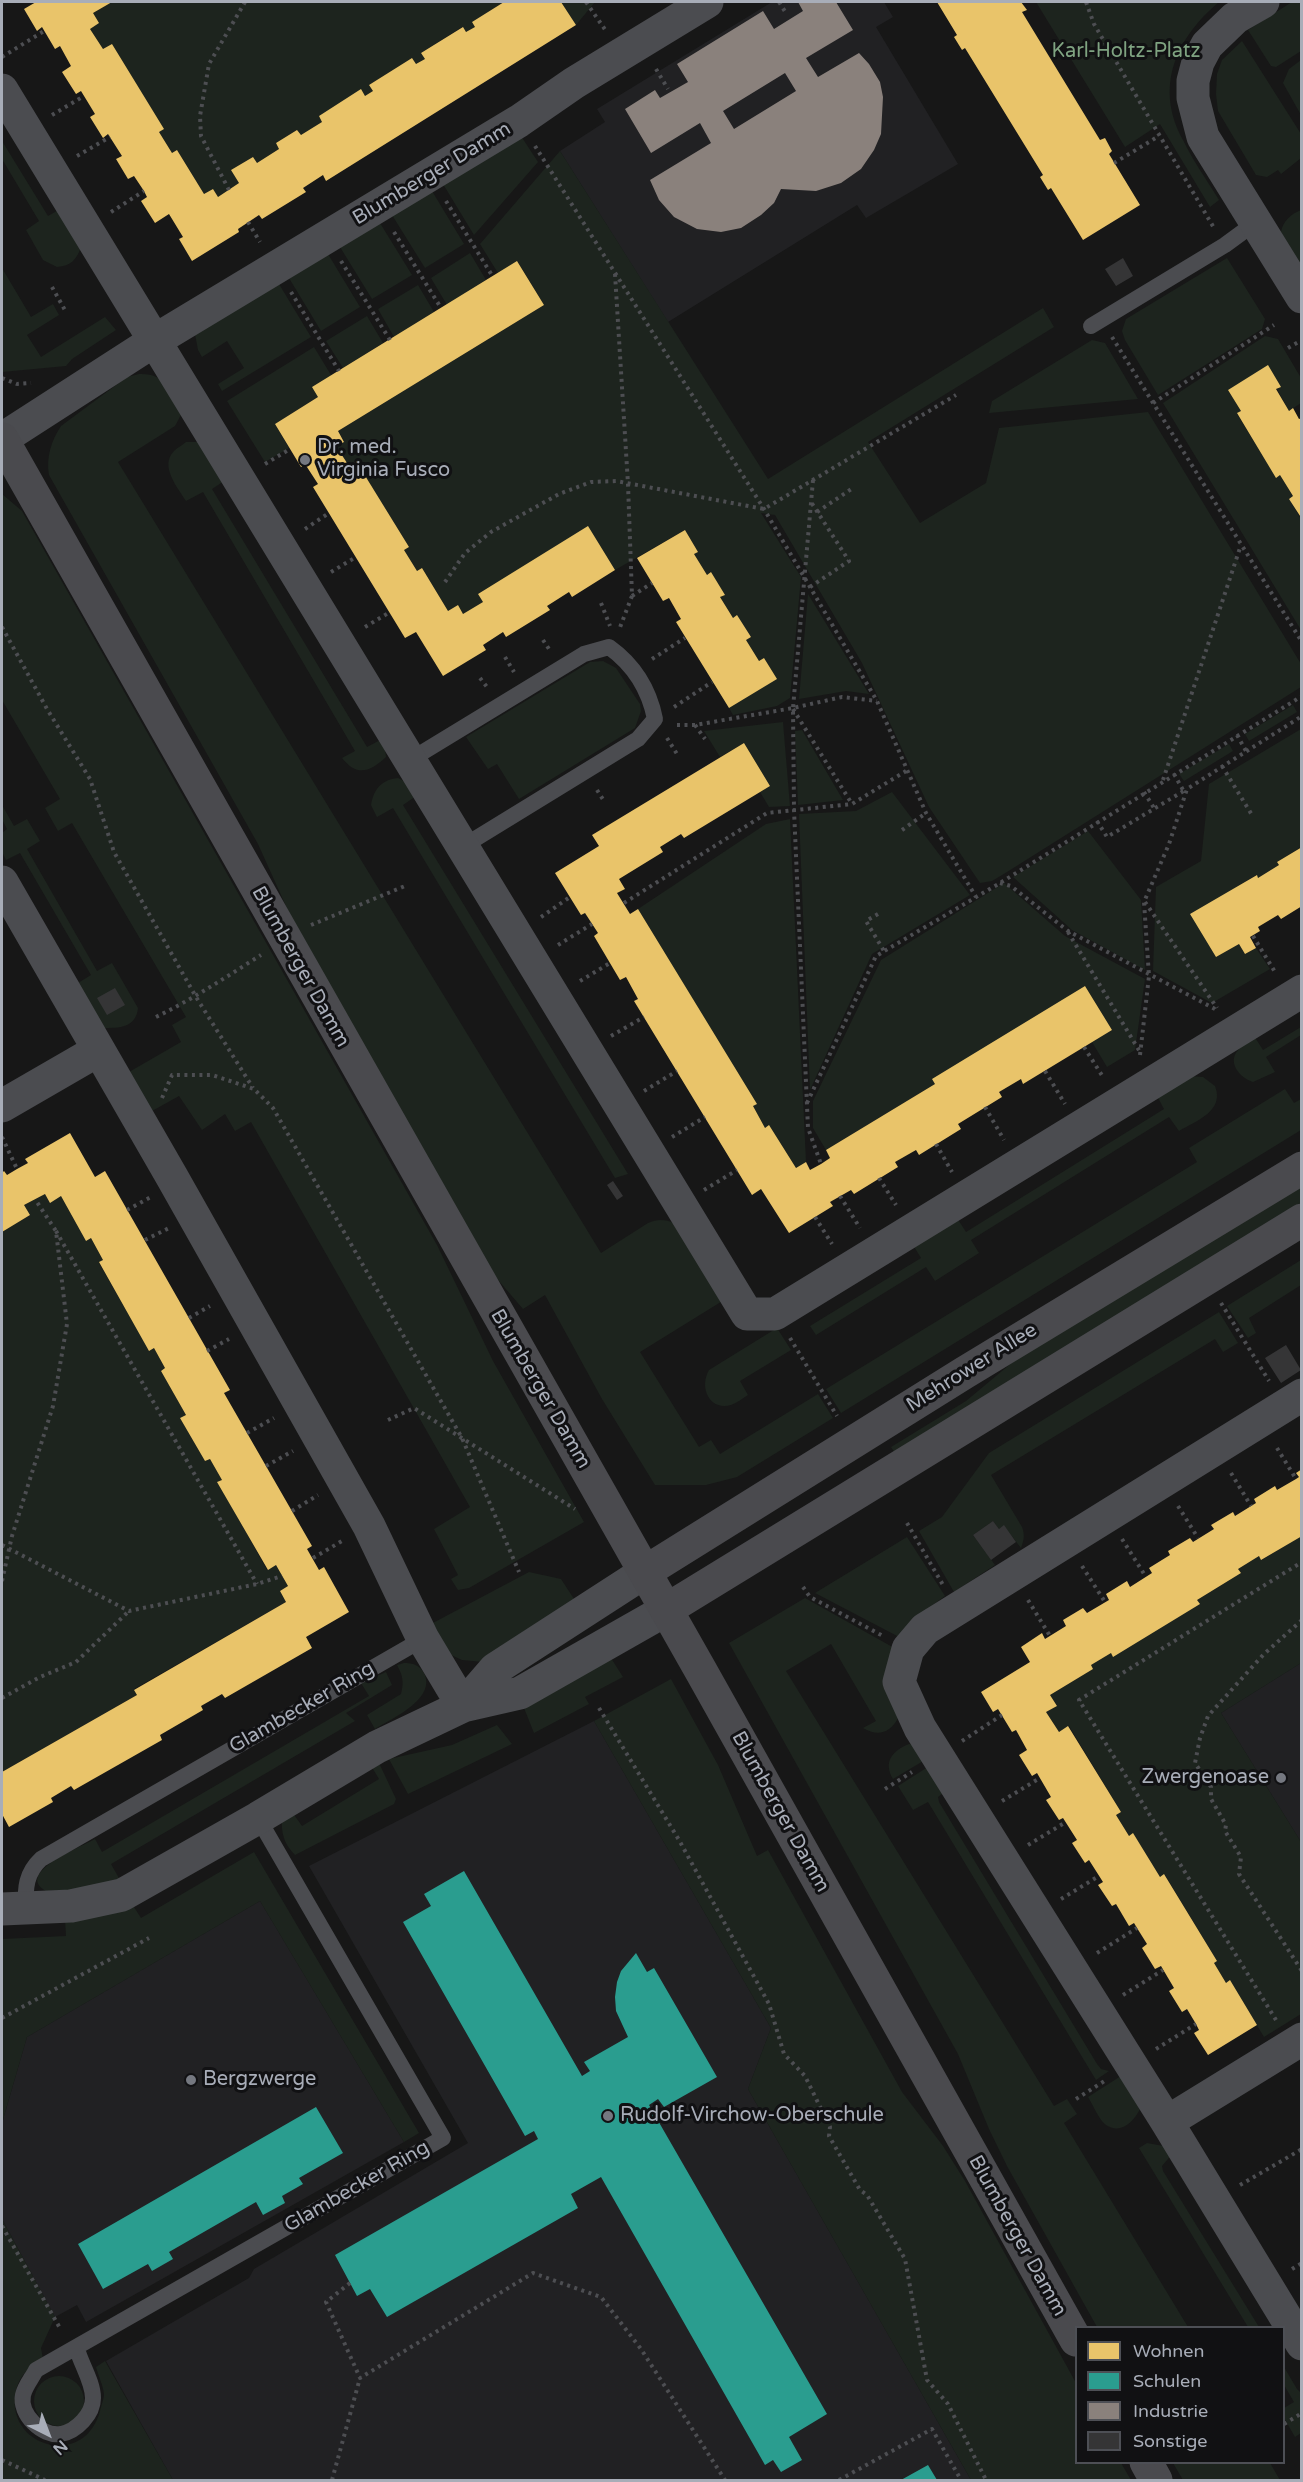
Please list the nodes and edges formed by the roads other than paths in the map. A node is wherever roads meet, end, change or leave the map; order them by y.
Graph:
1 (707, 2) edge
2 (1263, 2) edge
3 (2, 90) edge
4 (1255, 224) junction
5 (1302, 297) edge
6 (1096, 323) road end
7 (154, 341) junction
8 (2, 439) edge
9 (410, 760) junction
10 (462, 847) junction
11 (2, 882) edge
12 (1296, 995) edge
13 (97, 1051) junction
14 (2, 1106) edge
15 (1302, 1168) edge
16 (1302, 1220) edge
17 (1293, 1401) edge
18 (645, 1572) junction
19 (666, 1610) junction
20 (423, 1639) junction
21 (463, 1706) junction
22 (258, 1818) junction
23 (14, 1908) edge
24 (1289, 2030) edge
25 (1167, 2122) junction
26 (1075, 2336) edge
27 (1302, 2344) edge
28 (75, 2350) junction
29 (1147, 2464) edge
30 (1156, 2481) edge

1 - 7 street, Blumberger Damm
2 - 4 street
3 - 7 street
4 - 5 street
4 - 6 lane
7 - 8 street, Blumberger Damm
7 - 9 street
8 - 18 main road, Blumberger Damm
9 - 10 street
9 - 10 lane
10 - 12 street
11 - 13 street
13 - 14 street
13 - 20 street
15 - 18 main road, Mehrower Allee
16 - 19 main road
17 - 25 street
18 - 19 main road, Blumberger Damm
18 - 21 street, Glambecker Ring
19 - 21 street, Glambecker Ring
19 - 26 main road, Blumberger Damm
20 - 21 street
20 - 23 lane, Glambecker Ring
21 - 22 street, Glambecker Ring
22 - 23 street, Glambecker Ring
22 - 28 lane, Glambecker Ring
24 - 25 street
25 - 27 street
28 - 28 lane
29 - 30 main road

